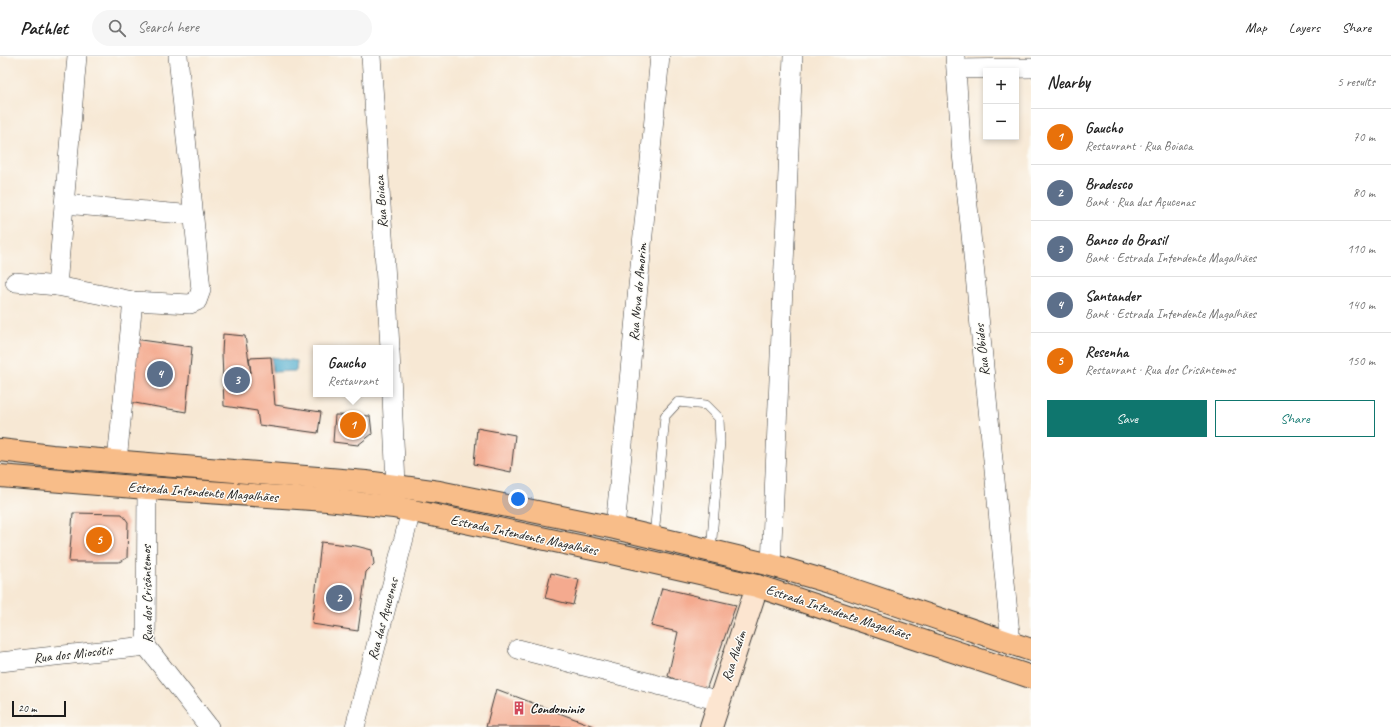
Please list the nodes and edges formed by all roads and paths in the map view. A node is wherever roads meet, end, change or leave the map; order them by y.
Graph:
1 (77, 56) edge
2 (178, 56) edge
3 (371, 56) edge
4 (660, 56) edge
5 (793, 56) edge
6 (956, 62) edge
7 (1031, 68) edge
8 (64, 204) junction
9 (194, 216) junction
10 (15, 282) dead end
11 (57, 286) junction
12 (132, 301) junction
13 (390, 345) edge
14 (392, 397) edge
15 (0, 450) edge
16 (117, 461) junction
17 (0, 476) edge
18 (396, 485) junction
19 (147, 488) junction
20 (411, 511) junction
21 (615, 528) junction
22 (654, 537) junction
23 (711, 551) junction
24 (771, 565) junction
25 (757, 586) junction
26 (146, 646) junction
27 (1021, 647) edge
28 (518, 649) dead end
29 (0, 662) edge
30 (1031, 677) edge
31 (720, 701) junction
32 (209, 727) edge
33 (355, 727) edge
34 (711, 727) edge

1 - 8 street
2 - 9 street
3 - 13 street, Rua Boiaca
4 - 21 street, Rua Nova do Amorim
5 - 24 street
6 - 7 street
6 - 27 street, Rua Óbidos
8 - 9 street
8 - 11 street
9 - 12 street
10 - 11 street
11 - 12 street
12 - 16 street
14 - 18 street
15 - 16 main road, Estrada Intendente Magalhães
16 - 18 main road, Estrada Intendente Magalhães
17 - 19 main road, Estrada Intendente Magalhães
18 - 21 main road, Estrada Intendente Magalhães
19 - 20 main road, Estrada Intendente Magalhães
19 - 26 street, Rua dos Crisântemos
20 - 25 main road, Estrada Intendente Magalhães
20 - 33 street, Rua das Açucenas
21 - 22 main road, Estrada Intendente Magalhães
22 - 23 main road, Estrada Intendente Magalhães
22 - 23 lane
23 - 24 main road, Estrada Intendente Magalhães
24 - 27 main road, Estrada Intendente Magalhães
25 - 30 main road, Estrada Intendente Magalhães
25 - 31 street, Rua Aladim
26 - 29 street, Rua dos Miosótis
26 - 32 street, Rua dos Crisântemos
28 - 31 street
31 - 34 street, Rua Aladim

